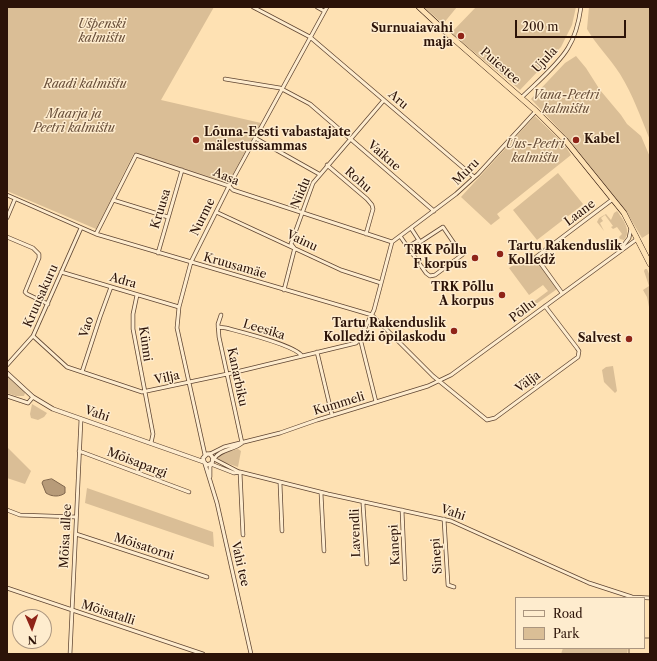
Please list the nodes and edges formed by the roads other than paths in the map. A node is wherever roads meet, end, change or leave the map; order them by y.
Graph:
1 (252, 7) edge
2 (317, 7) edge
3 (327, 7) edge
4 (419, 7) edge
5 (580, 7) edge
6 (324, 11) junction
7 (310, 38) junction
8 (225, 78) dead end
9 (282, 89) junction
10 (521, 98) junction
11 (384, 100) junction
12 (536, 111) junction
13 (255, 138) junction
14 (350, 139) junction
15 (327, 165) junction
16 (182, 170) junction
17 (319, 174) junction
18 (474, 177) junction
19 (229, 186) junction
20 (7, 195) edge
21 (15, 199) junction
22 (613, 199) junction
23 (113, 200) junction
24 (434, 211) junction
25 (216, 212) junction
26 (302, 213) junction
27 (168, 217) junction
28 (7, 218) edge
29 (631, 226) junction
30 (81, 228) junction
31 (411, 228) junction
32 (96, 234) junction
33 (366, 234) junction
34 (400, 236) junction
35 (7, 237) edge
36 (637, 239) junction
37 (419, 240) junction
38 (392, 242) junction
39 (293, 247) junction
40 (408, 247) junction
41 (158, 253) junction
42 (617, 254) junction
43 (191, 262) junction
44 (650, 264) edge
45 (61, 272) junction
46 (382, 283) junction
47 (111, 287) junction
48 (284, 290) junction
49 (562, 293) junction
50 (137, 294) junction
51 (48, 304) junction
52 (545, 306) junction
53 (179, 307) junction
54 (221, 314) dead end
55 (371, 315) junction
56 (218, 327) junction
57 (33, 336) junction
58 (360, 338) junction
59 (317, 352) junction
60 (302, 356) junction
61 (7, 365) edge
62 (82, 372) junction
63 (7, 373) edge
64 (227, 374) junction
65 (439, 381) junction
66 (189, 382) junction
67 (144, 392) junction
68 (7, 396) edge
69 (33, 397) junction
70 (376, 402) junction
71 (332, 415) junction
72 (81, 419) junction
73 (151, 443) junction
74 (242, 443) junction
75 (79, 451) junction
76 (210, 454) junction
77 (204, 456) junction
78 (190, 458) junction
79 (214, 459) junction
80 (205, 463) junction
81 (211, 464) junction
82 (240, 472) junction
83 (210, 477) junction
84 (280, 483) junction
85 (189, 492) dead end
86 (321, 493) junction
87 (364, 502) junction
88 (7, 510) edge
89 (402, 510) junction
90 (76, 517) junction
91 (444, 519) junction
92 (282, 531) dead end
93 (76, 534) junction
94 (243, 535) dead end
95 (324, 551) dead end
96 (367, 564) dead end
97 (207, 577) dead end
98 (406, 579) dead end
99 (454, 587) dead end
100 (7, 588) edge
101 (632, 597) edge
102 (72, 610) junction
103 (70, 654) edge
104 (203, 654) edge
105 (251, 654) edge

1 - 7 street, Aru
2 - 6 street
3 - 6 street, Nurme
4 - 10 highway, Puiestee
5 - 10 street, Ujula
6 - 7 street, Nurme
7 - 9 street, Nurme
7 - 11 street, Aru
8 - 9 street, Vaikne
9 - 13 street, Nurme
9 - 14 street, Vaikne
10 - 12 highway, Puiestee
11 - 14 street, Niidu
11 - 18 street, Aru
12 - 18 street, Muru
12 - 22 highway, Puiestee
13 - 17 street
13 - 19 street, Nurme
14 - 15 street, Niidu
14 - 24 street, Vaikne
15 - 17 street, Niidu
15 - 33 street, Rohu
16 - 19 street, Aasa
16 - 23 street, Aasa
16 - 27 street, Kruusa
17 - 26 street, Niidu
18 - 24 street, Muru
19 - 25 street, Nurme
19 - 26 street, Aasa
20 - 21 street, Kruusamäe
21 - 28 street
21 - 30 street, Kruusamäe
22 - 29 highway, Puiestee
22 - 49 street, Laane
23 - 27 street
23 - 32 street, Aasa
24 - 31 street, Muru
25 - 39 street, Vainu
25 - 43 street, Nurme
26 - 33 street, Aasa
26 - 39 street, Niidu
27 - 41 street, Kruusa
29 - 36 highway, Puiestee
29 - 42 street, Põllu
30 - 32 street, Kruusamäe
30 - 45 street, Kruusakuru
31 - 34 street, Muru
31 - 37 street
32 - 41 street, Kruusamäe
33 - 38 street, Aasa
34 - 38 street, Muru
34 - 40 street
35 - 51 street
36 - 42 street, Põllu
36 - 44 highway, Puiestee
37 - 40 street
37 - 40 street
38 - 46 street
39 - 46 street, Vainu
39 - 48 street, Niidu
41 - 43 street, Kruusamäe
42 - 49 street, Põllu
43 - 48 street, Kruusamäe
43 - 53 street, Nurme
45 - 47 street, Adra
45 - 51 street, Kruusakuru
46 - 55 street
47 - 50 street, Adra
47 - 62 street, Vao
48 - 55 street, Kruusamäe
49 - 52 street, Põllu
50 - 53 street, Adra
50 - 67 street, Künni
51 - 57 street, Kruusakuru
52 - 65 street, Põllu
52 - 65 street, Välja
53 - 66 street, Nurme
54 - 56 street, Kanarbiku
55 - 58 street
55 - 65 street, Kruusamäe
56 - 60 street, Leesika
56 - 64 street, Kanarbiku
57 - 61 street, Kruusakuru
57 - 62 street, Vilja
58 - 59 street, Vilja
58 - 70 street
59 - 60 street, Vilja
59 - 71 street
60 - 64 street, Vilja
62 - 67 street, Vilja
63 - 69 street, Vahi
64 - 66 street, Vilja
64 - 74 street, Kanarbiku
65 - 70 street, Kummeli
66 - 67 street, Vilja
66 - 77 street, Nurme
67 - 73 street, Künni
68 - 69 street
69 - 72 street, Vahi
70 - 71 street, Kummeli
71 - 74 street, Kummeli
72 - 73 street, Vahi
72 - 75 street, Mõisa allee
73 - 78 street, Vahi
74 - 76 street, Kummeli
74 - 79 street, Kummeli
75 - 85 street, Mõisapargi
75 - 90 street, Mõisa allee
76 - 77 street
76 - 79 street
77 - 78 street, Vahi
77 - 80 street
78 - 80 street, Vahi
79 - 81 street
79 - 82 street, Vahi
80 - 81 street
80 - 83 street, Vahi tee
81 - 82 street, Vahi
81 - 83 street, Vahi tee
82 - 84 street, Vahi
82 - 94 street
83 - 105 street, Vahi tee
84 - 86 street, Vahi
84 - 92 street
86 - 87 street, Vahi
86 - 95 street
87 - 89 street, Vahi
87 - 96 street, Lavendli
88 - 90 street
89 - 91 street, Vahi
89 - 98 street, Kanepi
90 - 93 street, Mõisa allee
91 - 99 street, Sinepi
91 - 101 street, Vahi
93 - 97 street, Mõisatorni
93 - 102 street, Mõisa allee
100 - 102 street, Mõisatalli
102 - 103 street, Mõisa allee
102 - 104 street, Mõisatalli

